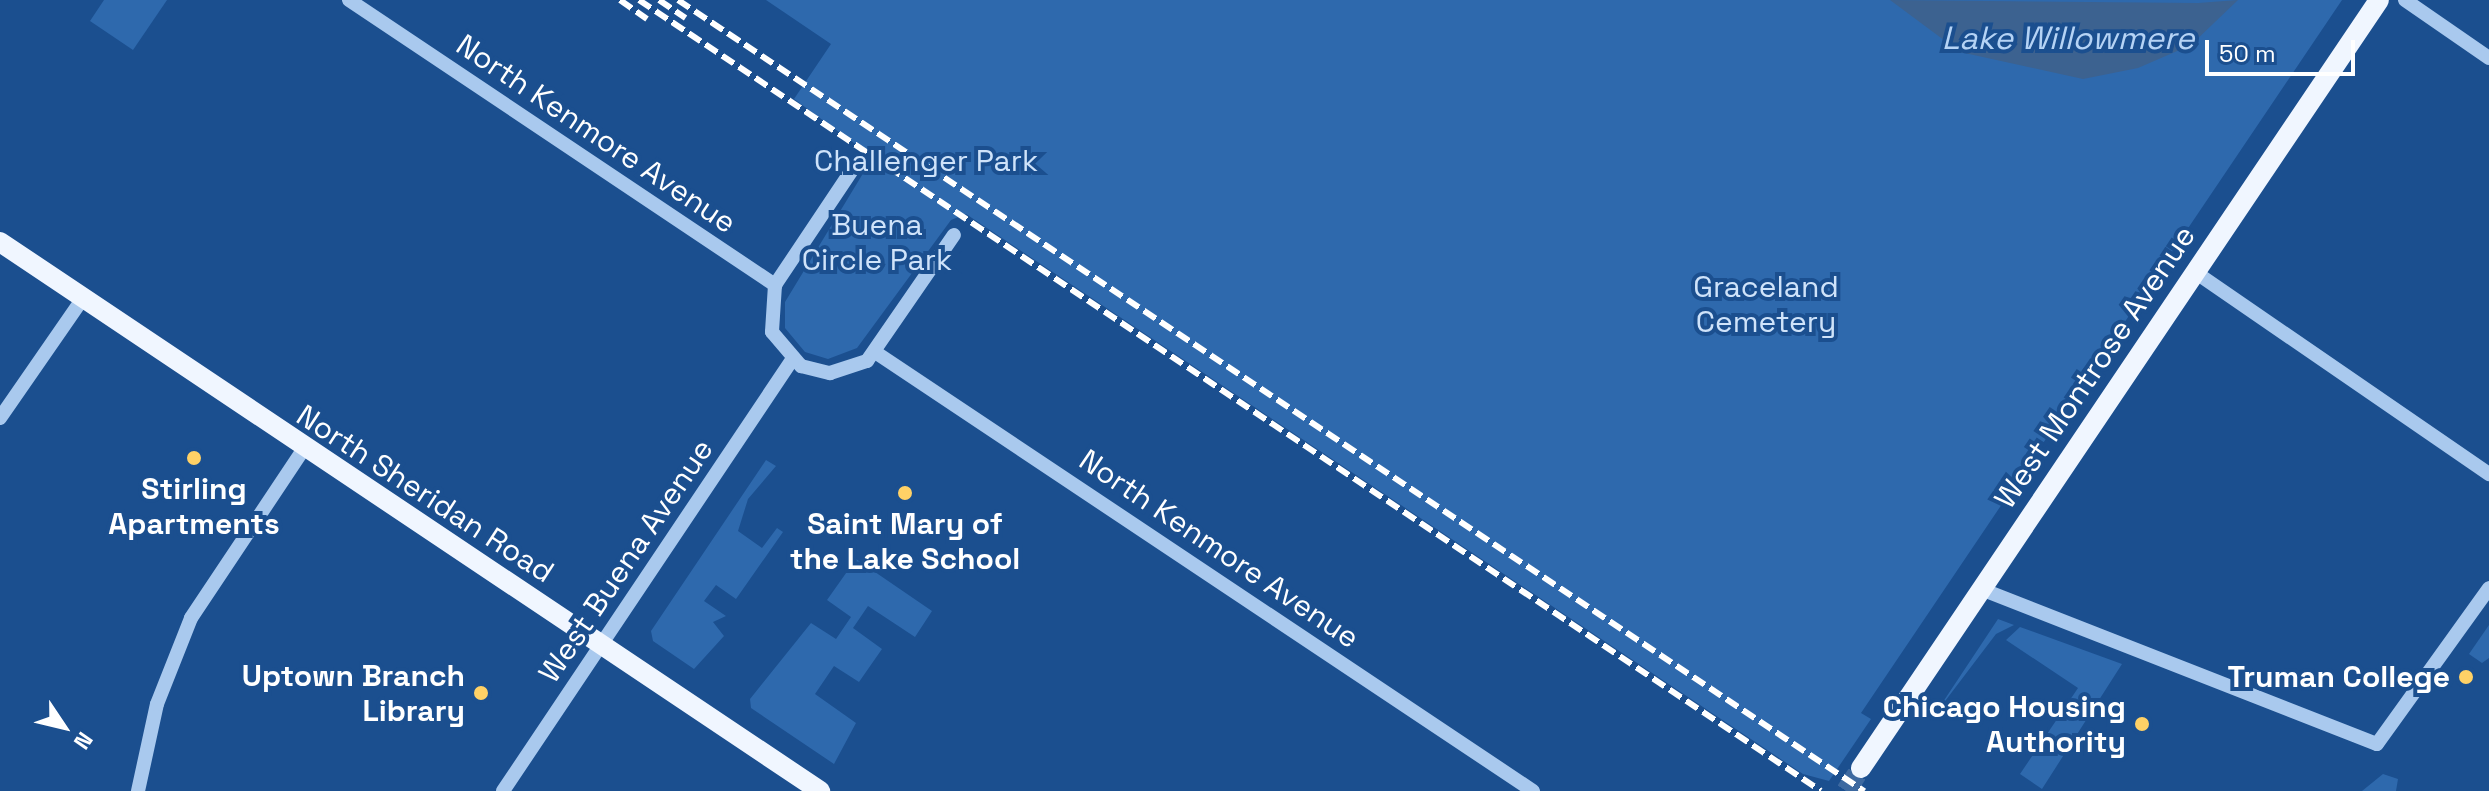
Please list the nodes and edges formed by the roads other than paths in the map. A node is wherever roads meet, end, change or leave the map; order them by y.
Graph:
1 (349, 0) edge
2 (2379, 0) edge
3 (2405, 0) edge
4 (2489, 58) edge
5 (852, 170) dead end
6 (954, 235) dead end
7 (0, 242) edge
8 (2195, 272) junction
9 (775, 285) junction
10 (83, 298) junction
11 (875, 352) junction
12 (792, 360) junction
13 (0, 418) edge
14 (303, 450) junction
15 (2489, 474) edge
16 (2489, 588) edge
17 (1981, 589) junction
18 (601, 646) junction
19 (1861, 768) tunnel mouth
20 (138, 791) edge
21 (503, 791) edge
22 (820, 791) edge
23 (1533, 791) edge

1 - 9 street, North Kenmore Avenue
2 - 8 main road, West Montrose Avenue
3 - 4 street
5 - 9 street
6 - 11 street
7 - 10 main road, North Sheridan Road
8 - 15 street
8 - 17 main road, West Montrose Avenue
9 - 12 street
10 - 13 street
10 - 14 main road, North Sheridan Road
11 - 12 street
11 - 23 street, North Kenmore Avenue
12 - 18 street, West Buena Avenue
14 - 18 main road, North Sheridan Road
14 - 20 street
16 - 17 street
17 - 19 main road, West Montrose Avenue
18 - 21 street, West Buena Avenue
18 - 22 main road, North Sheridan Road

